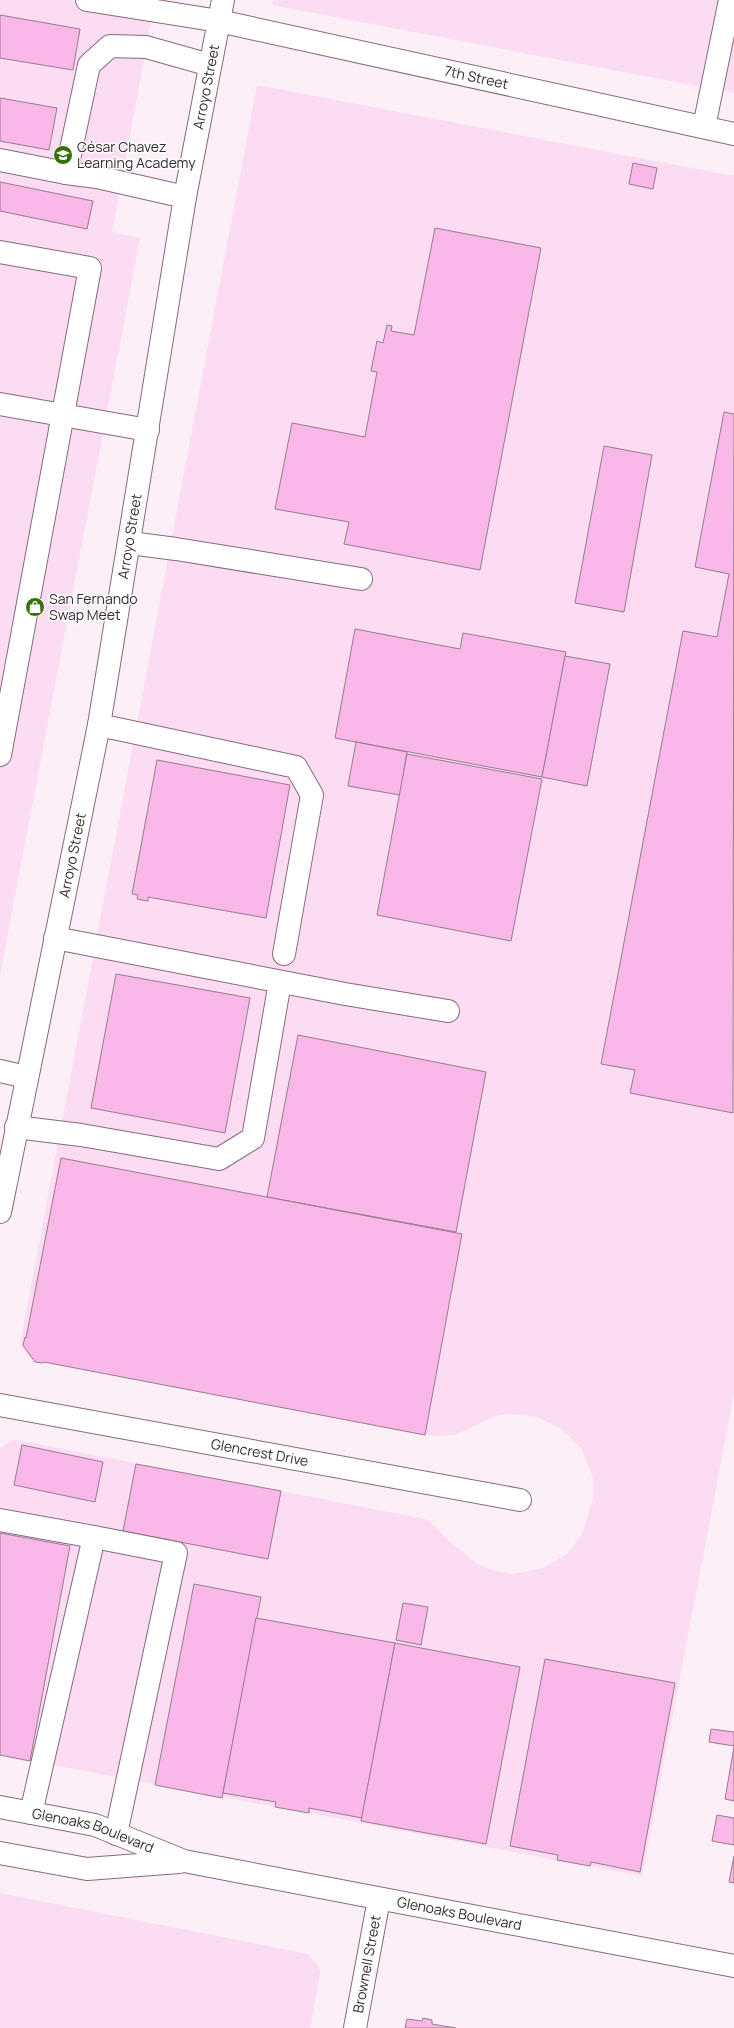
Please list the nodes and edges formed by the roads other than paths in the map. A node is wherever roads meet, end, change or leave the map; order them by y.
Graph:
1 (87, 0) edge
2 (223, 0) edge
3 (730, 0) edge
4 (219, 21) junction
5 (726, 58) edge
6 (210, 65) junction
7 (704, 127) junction
8 (734, 134) edge
9 (0, 160) edge
10 (66, 173) junction
11 (184, 197) junction
12 (0, 252) edge
13 (0, 404) edge
14 (63, 416) junction
15 (148, 430) junction
16 (130, 543) junction
17 (361, 579) dead end
18 (99, 725) junction
19 (0, 755) edge
20 (55, 938) junction
21 (284, 954) dead end
22 (280, 982) junction
23 (448, 1011) dead end
24 (0, 1071) edge
25 (26, 1077) junction
26 (16, 1127) junction
27 (0, 1212) edge
28 (0, 1404) edge
29 (520, 1500) dead end
30 (0, 1520) edge
31 (94, 1537) junction
32 (0, 1808) edge
33 (31, 1813) junction
34 (116, 1834) junction
35 (0, 1853) edge
36 (184, 1861) junction
37 (379, 1899) junction
38 (734, 1966) edge
39 (355, 2028) edge

1 - 4 street, 7th Street
2 - 4 street, Arroyo Street
3 - 5 street
4 - 6 street, Arroyo Street
4 - 7 street, 7th Street
5 - 7 street
6 - 10 street
6 - 11 street, Arroyo Street
7 - 8 street, 7th Street
9 - 10 street
10 - 11 street
11 - 15 street, Arroyo Street
12 - 14 street
13 - 14 street
14 - 15 street
14 - 19 street
15 - 16 street, Arroyo Street
16 - 17 street
16 - 18 street, Arroyo Street
18 - 20 street, Arroyo Street
18 - 21 street
20 - 22 street
20 - 25 street, Arroyo Street
22 - 23 street
22 - 26 street
24 - 25 street
25 - 26 street, Arroyo Street
26 - 27 street, Arroyo Street
28 - 29 street, Glencrest Drive
30 - 31 street
31 - 33 street
31 - 34 street
32 - 33 street, Glenoaks Boulevard
33 - 34 street, Glenoaks Boulevard
34 - 36 street, Glenoaks Boulevard
35 - 36 street, Glenoaks Boulevard
36 - 37 street, Glenoaks Boulevard
37 - 38 street, Glenoaks Boulevard
37 - 39 street, Brownell Street

